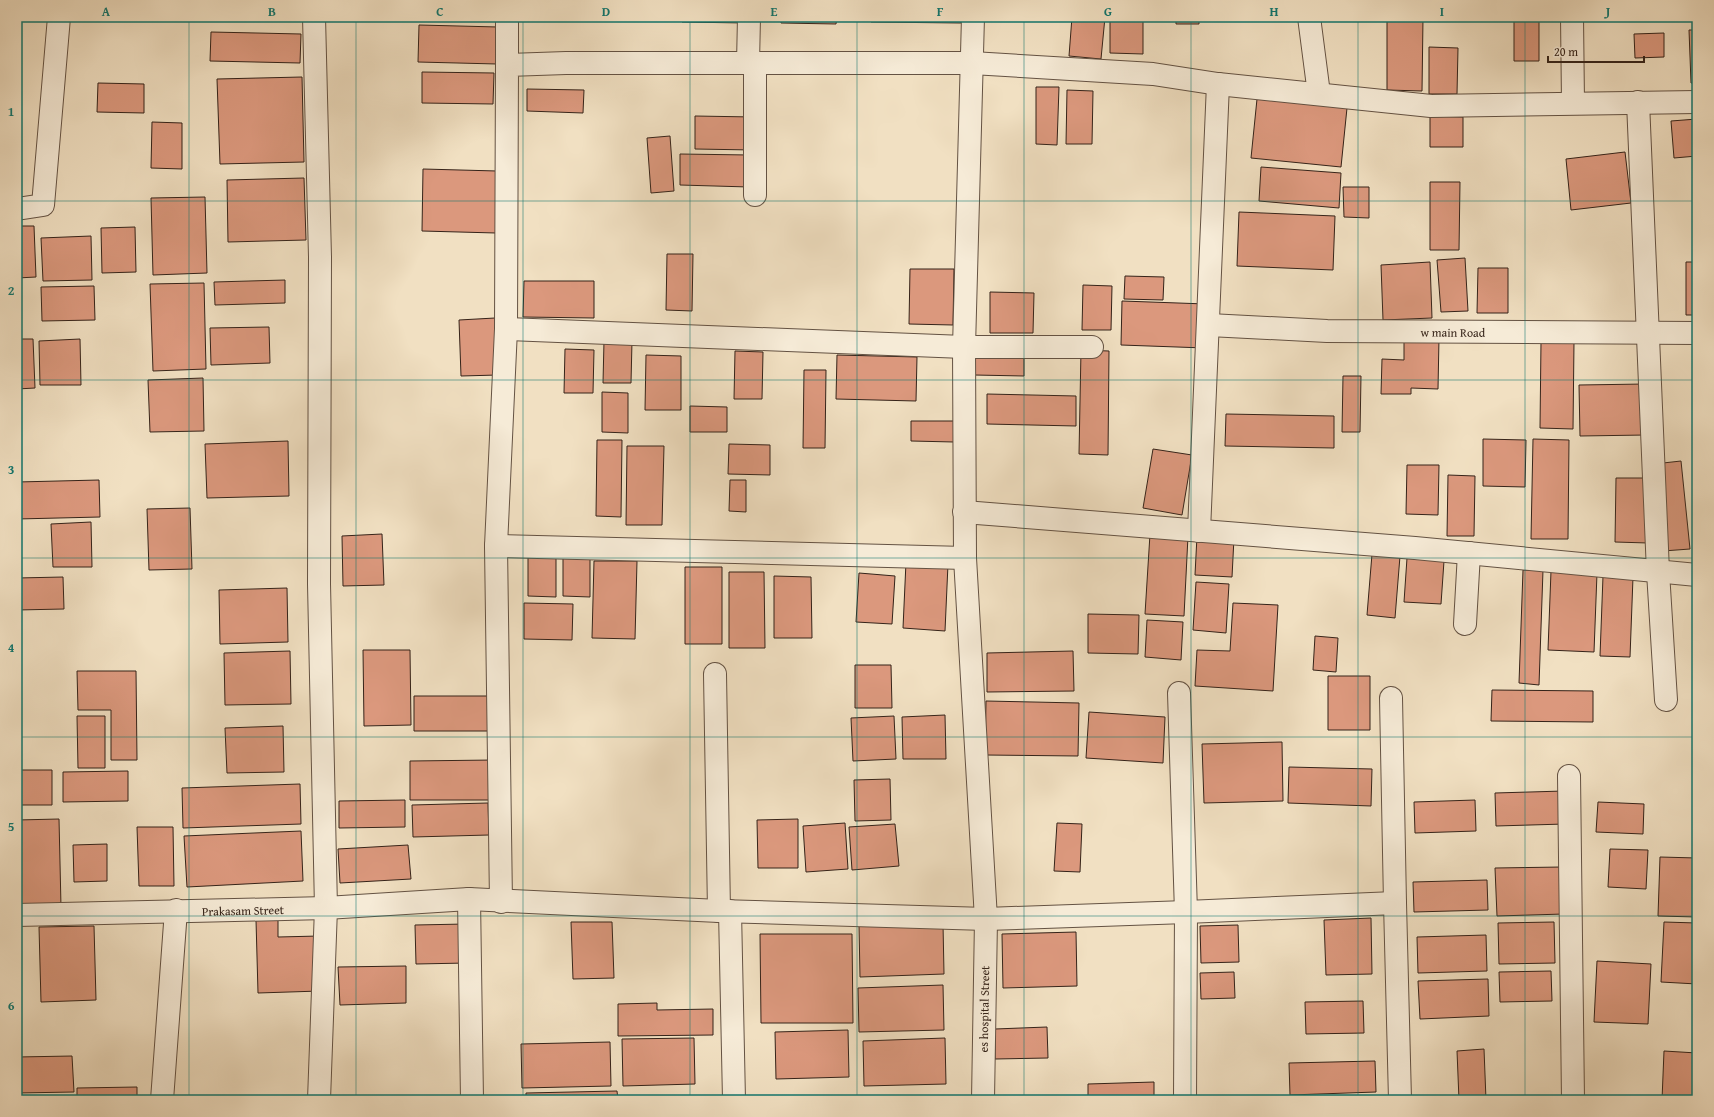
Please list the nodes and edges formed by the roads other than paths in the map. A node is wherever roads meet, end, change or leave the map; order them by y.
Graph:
1 (59, 17) edge
2 (314, 17) edge
3 (507, 17) edge
4 (749, 17) edge
5 (973, 17) edge
6 (1309, 17) edge
7 (1572, 17) edge
8 (972, 62) junction
9 (752, 63) junction
10 (507, 65) junction
11 (1218, 84) junction
12 (1319, 94) junction
13 (1638, 102) junction
14 (1697, 102) edge
15 (1573, 103) junction
16 (756, 195) dead end
17 (17, 209) edge
18 (1209, 325) junction
19 (506, 329) junction
20 (1649, 332) junction
21 (1697, 333) edge
22 (964, 347) junction
23 (1092, 347) dead end
24 (964, 512) junction
25 (1199, 531) junction
26 (496, 546) junction
27 (1469, 553) junction
28 (965, 558) junction
29 (1658, 572) junction
30 (1697, 575) edge
31 (1465, 624) dead end
32 (715, 674) dead end
33 (1179, 693) dead end
34 (1391, 698) dead end
35 (1666, 700) dead end
36 (1569, 776) dead end
37 (469, 899) junction
38 (501, 902) junction
39 (1395, 903) junction
40 (326, 908) junction
41 (176, 910) junction
42 (724, 911) junction
43 (1186, 912) junction
44 (17, 915) edge
45 (986, 919) junction
46 (162, 1100) edge
47 (319, 1100) edge
48 (472, 1100) edge
49 (734, 1100) edge
50 (982, 1100) edge
51 (1185, 1100) edge
52 (1400, 1100) edge
53 (1573, 1100) edge

1 - 17 street
2 - 40 street
3 - 10 street
4 - 9 street
5 - 8 street, es hospital Street
6 - 12 street
7 - 15 street
8 - 9 street
8 - 11 street
8 - 22 street, es hospital Street
9 - 10 street
9 - 16 street
10 - 19 street
11 - 12 street
11 - 18 street
12 - 15 street
13 - 14 street
13 - 15 street
13 - 20 street
18 - 20 street, w main Road
18 - 25 street
19 - 22 street
19 - 26 street
20 - 21 street, w main Road
20 - 29 street
22 - 23 street
22 - 24 street, es hospital Street
24 - 25 street
24 - 28 street, es hospital Street
25 - 27 street
26 - 28 street
26 - 38 street
27 - 29 street
27 - 31 street
28 - 45 street, es hospital Street
29 - 30 street
29 - 35 street
32 - 42 street
33 - 43 street
34 - 39 street
36 - 53 street
37 - 38 street, Prakasam Street
37 - 40 street, Prakasam Street
37 - 48 street
38 - 42 street, Prakasam Street
39 - 43 street, Prakasam Street
39 - 52 street
40 - 41 street, Prakasam Street
40 - 47 street
41 - 44 street, Prakasam Street
41 - 46 street
42 - 45 street, Prakasam Street
42 - 49 street
43 - 45 street, Prakasam Street
43 - 51 street
45 - 50 street, es hospital Street

